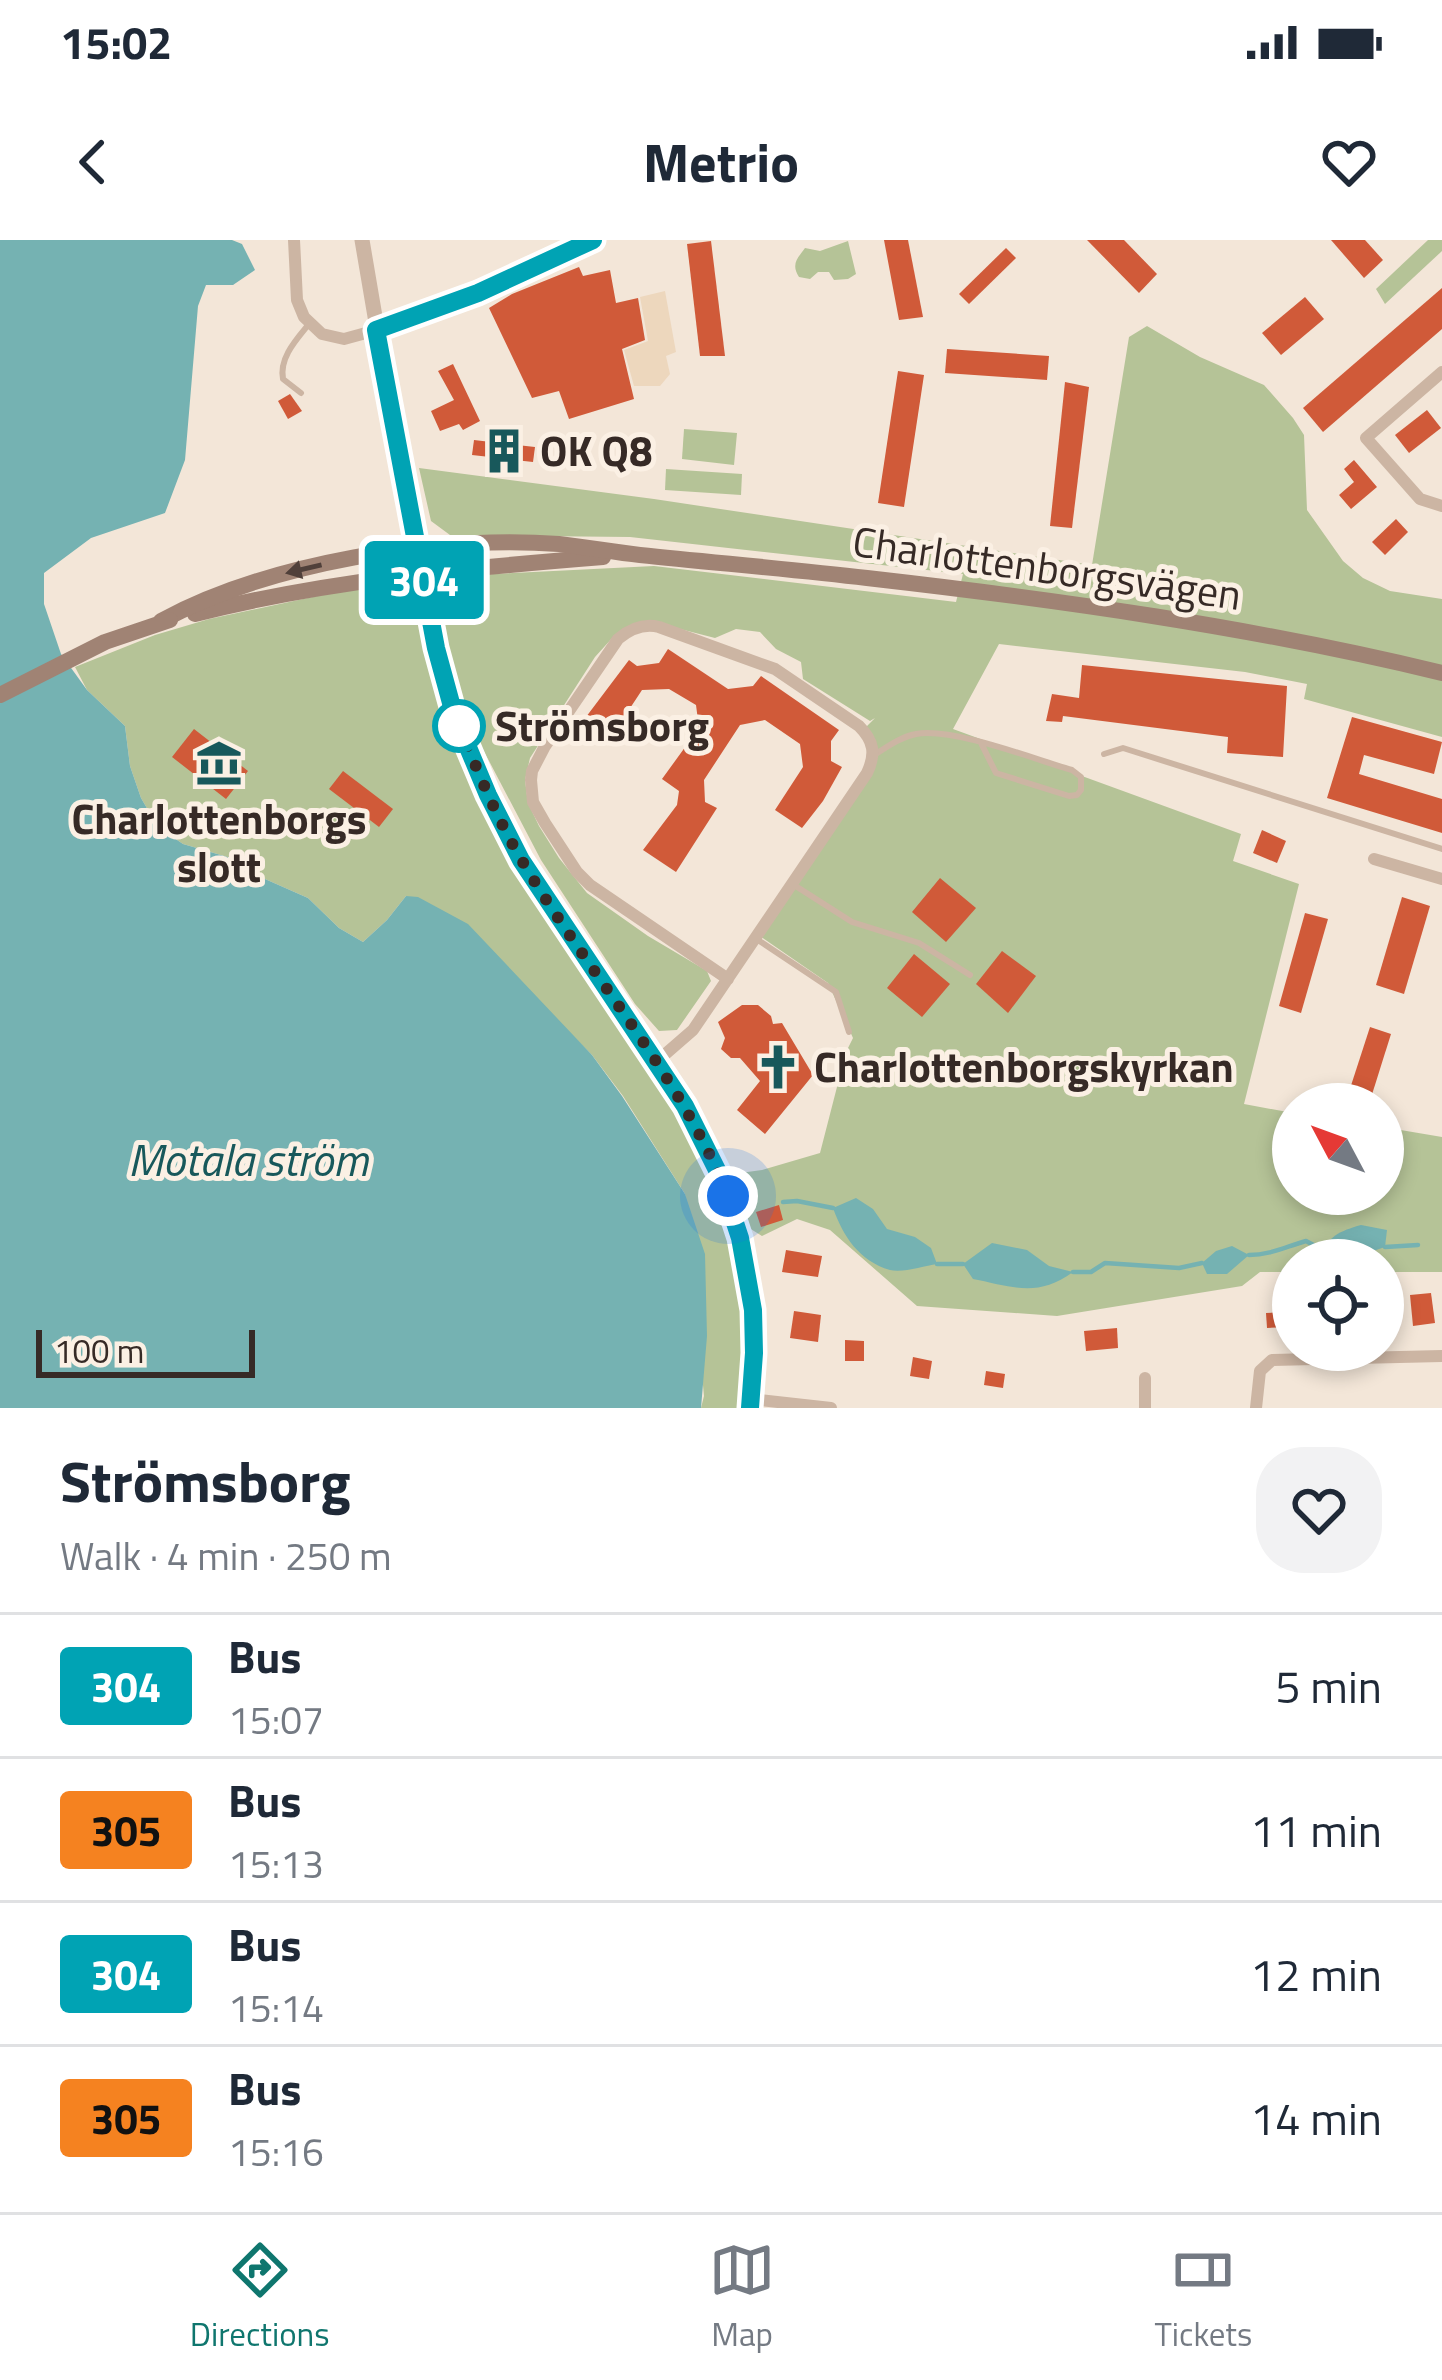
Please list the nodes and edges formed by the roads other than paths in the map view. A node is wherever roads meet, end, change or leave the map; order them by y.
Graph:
1 (294, 240) edge
2 (362, 240) edge
3 (593, 240) edge
4 (309, 324) junction
5 (376, 330) junction
6 (1442, 373) edge
7 (301, 393) dead end
8 (1442, 506) edge
9 (419, 549) junction
10 (639, 554) junction
11 (423, 572) junction
12 (161, 621) junction
13 (1442, 674) edge
14 (0, 695) edge
15 (981, 743) junction
16 (1104, 754) dead end
17 (874, 755) junction
18 (1442, 849) edge
19 (1374, 860) dead end
20 (1442, 879) edge
21 (792, 883) junction
22 (755, 938) junction
23 (970, 975) dead end
24 (728, 979) junction
25 (850, 1032) dead end
26 (655, 1063) junction
27 (1442, 1356) edge
28 (1145, 1378) dead end
29 (751, 1403) edge
30 (831, 1408) edge
31 (1145, 1408) edge
32 (1256, 1408) edge

1 - 4 street
2 - 5 street
3 - 5 street
4 - 5 street
4 - 7 lane
5 - 9 street
6 - 8 street
9 - 10 main road, Charlottenborgsvägen
9 - 11 street
9 -> 12 main road, Charlottenborgsvägen
10 - 11 main road, Charlottenborgsvägen
10 - 13 main road, Charlottenborgsvägen
11 - 12 main road, Charlottenborgsvägen
11 - 26 street
12 - 14 main road, Charlottenborgsvägen
15 - 15 lane
15 - 17 lane
16 - 18 lane
17 - 21 street
17 - 24 street
19 - 20 street
21 - 22 street
21 - 23 lane
22 - 24 street
22 - 25 lane
24 - 26 street
26 - 29 street
27 - 32 street
28 - 31 street
29 - 30 street

